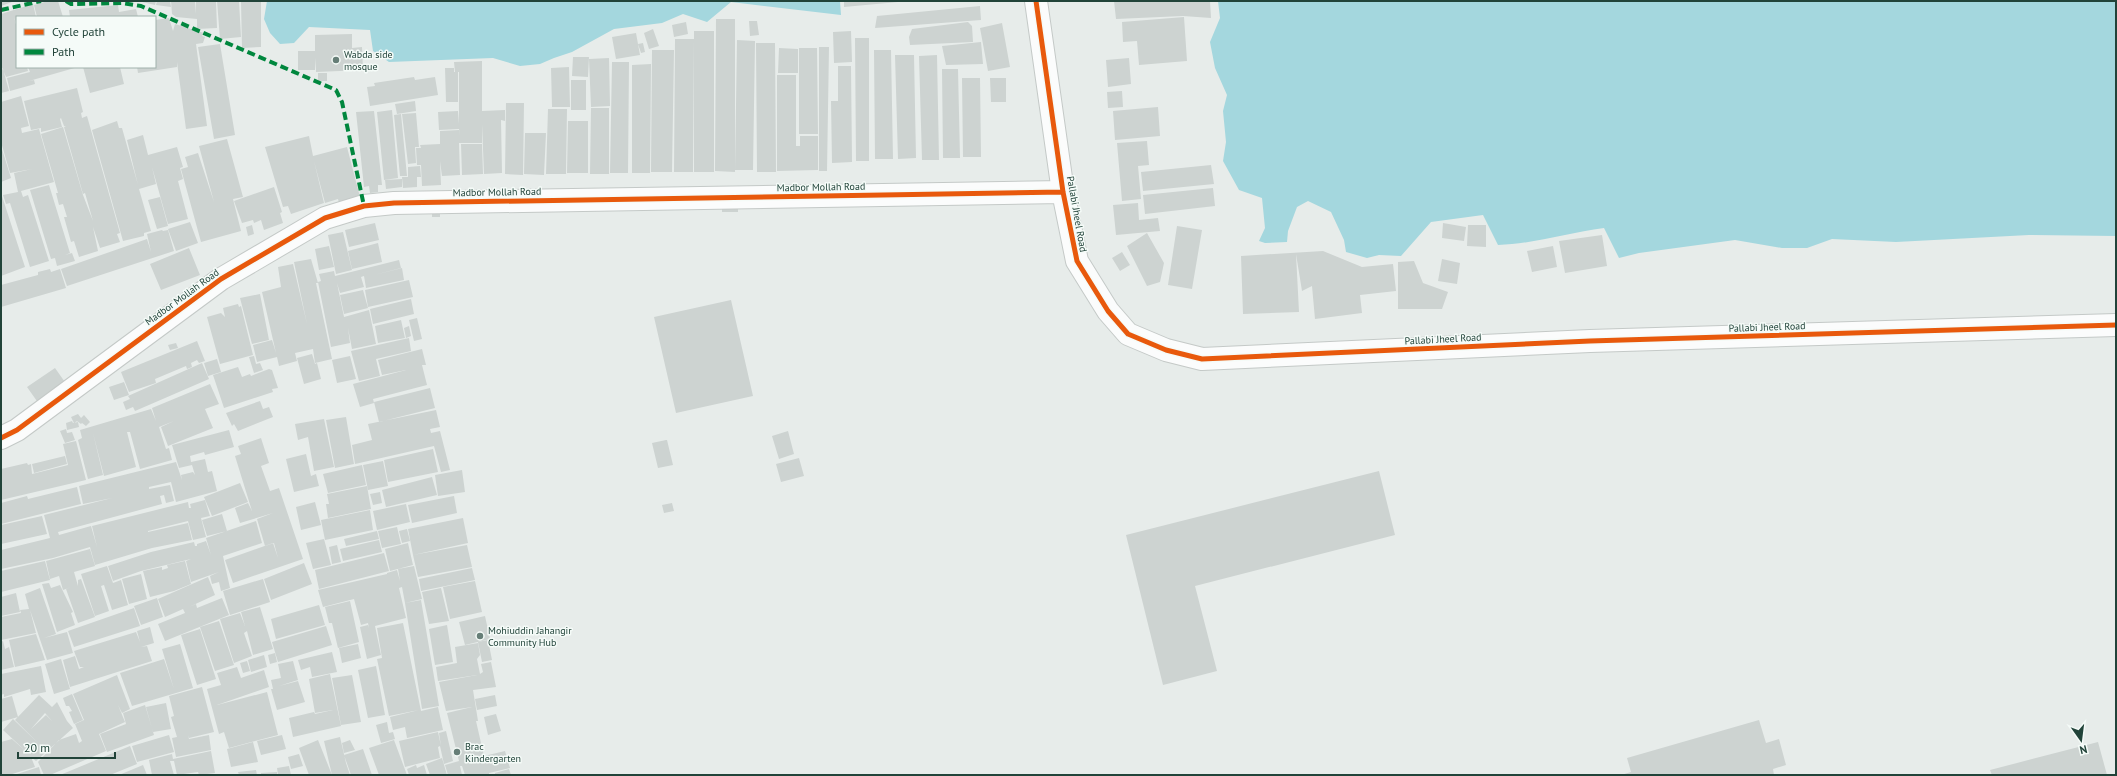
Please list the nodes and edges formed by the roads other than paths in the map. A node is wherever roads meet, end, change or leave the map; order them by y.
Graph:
1 (1036, 1) edge
2 (1063, 192) junction
3 (2116, 325) edge
4 (1, 438) edge

1 - 2 street, Pallabi Jheel Road
2 - 3 street, Pallabi Jheel Road
2 - 4 street, Madbor Mollah Road

